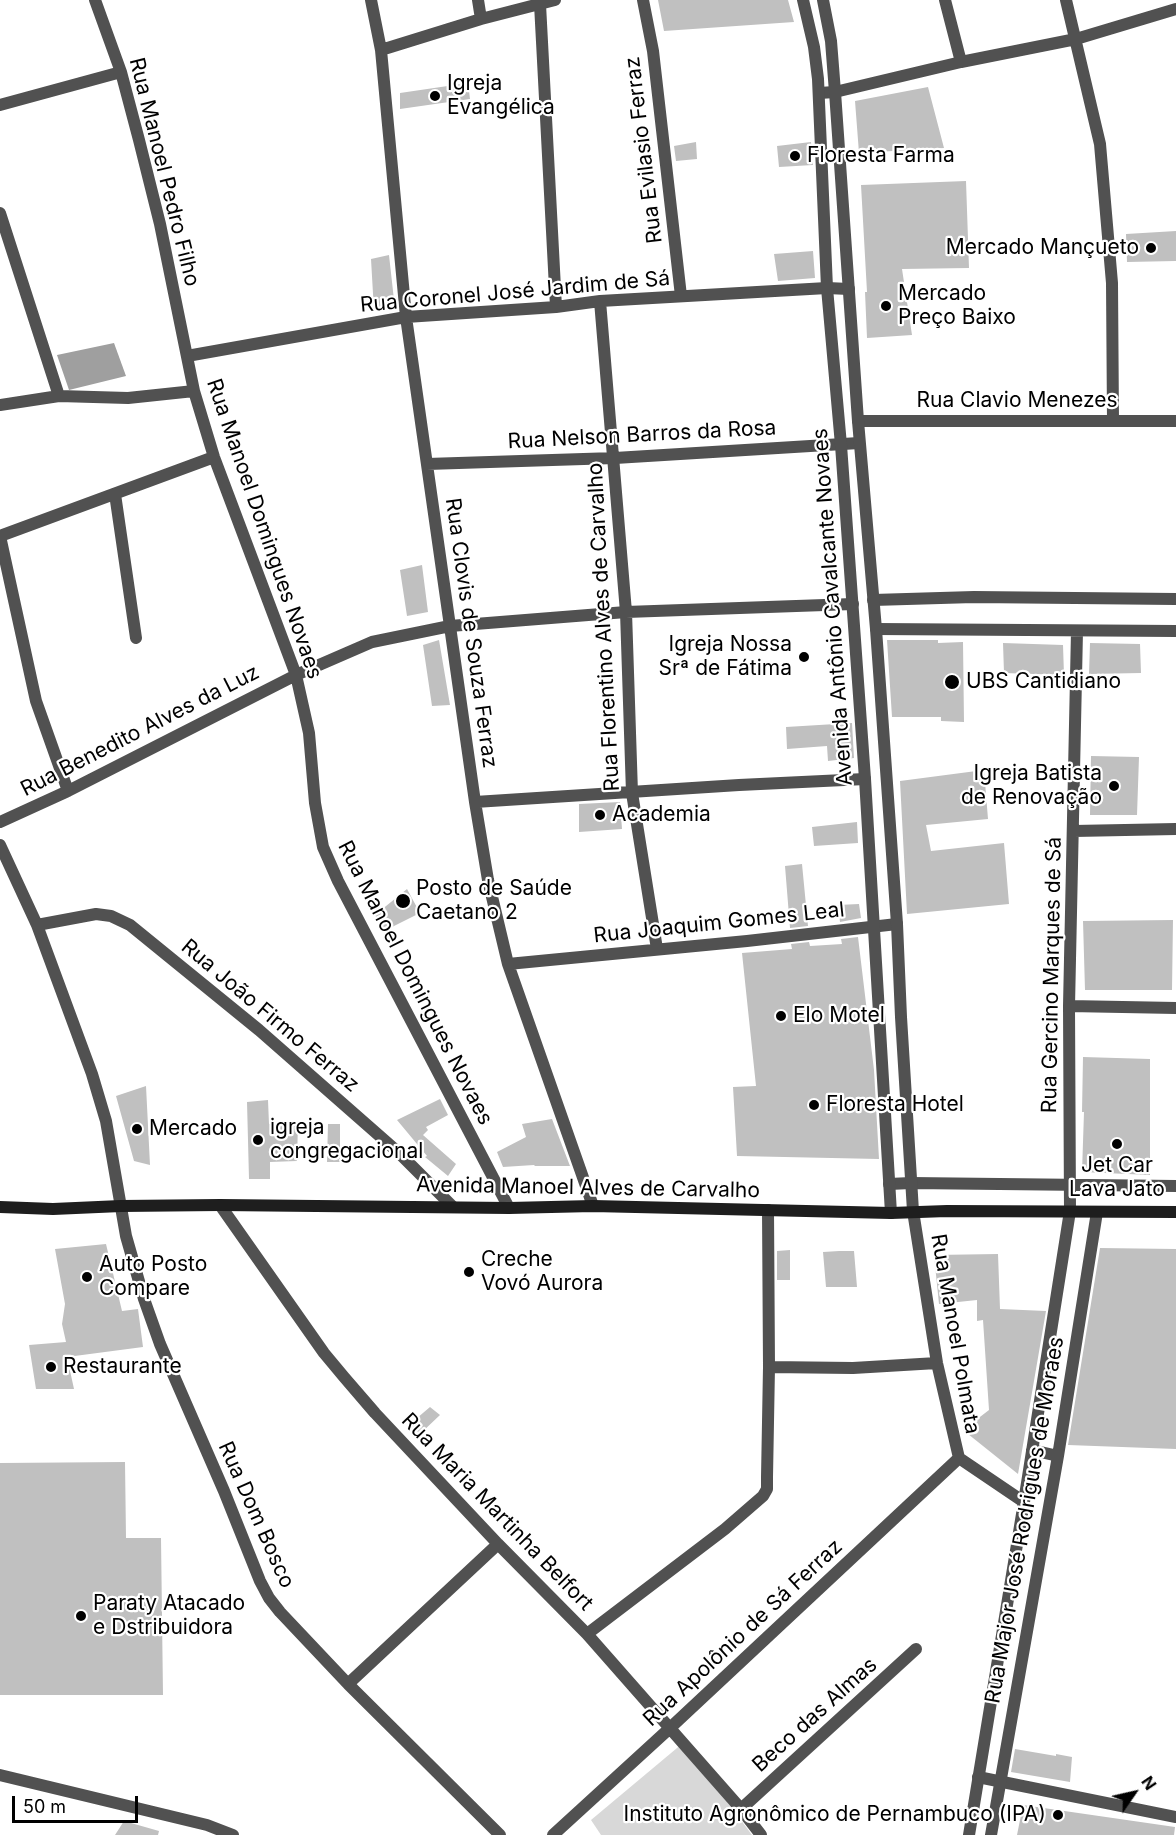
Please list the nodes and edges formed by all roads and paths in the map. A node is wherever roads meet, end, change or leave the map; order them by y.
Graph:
1 (95, 0) edge
2 (371, 0) edge
3 (478, 0) edge
4 (555, 0) edge
5 (643, 0) edge
6 (803, 0) edge
7 (823, 0) edge
8 (945, 0) edge
9 (1066, 0) edge
10 (540, 4) junction
11 (1176, 9) edge
12 (482, 20) junction
13 (1076, 39) junction
14 (381, 50) junction
15 (961, 62) junction
16 (121, 72) junction
17 (835, 92) junction
18 (819, 93) junction
19 (0, 105) edge
20 (0, 213) edge
21 (827, 288) junction
22 (849, 289) junction
23 (681, 296) junction
24 (600, 301) junction
25 (556, 307) junction
26 (406, 317) junction
27 (187, 356) junction
28 (194, 391) junction
29 (58, 396) junction
30 (0, 405) edge
31 (858, 421) junction
32 (1113, 421) junction
33 (1176, 421) edge
34 (860, 443) junction
35 (841, 445) junction
36 (214, 458) junction
37 (615, 458) junction
38 (427, 464) junction
39 (115, 494) junction
40 (0, 536) edge
41 (1176, 599) edge
42 (873, 600) junction
43 (853, 604) junction
44 (626, 612) junction
45 (450, 626) junction
46 (876, 628) junction
47 (1077, 631) junction
48 (1176, 631) edge
49 (136, 638) dead end
50 (296, 675) junction
51 (865, 779) junction
52 (68, 790) junction
53 (632, 793) junction
54 (475, 802) junction
55 (0, 822) edge
56 (867, 824) junction
57 (889, 825) junction
58 (1176, 829) edge
59 (1074, 831) junction
60 (0, 845) edge
61 (897, 924) junction
62 (37, 925) junction
63 (873, 927) junction
64 (657, 949) junction
65 (508, 964) junction
66 (1068, 1006) junction
67 (1176, 1008) edge
68 (910, 1183) junction
69 (889, 1184) junction
70 (1070, 1185) junction
71 (1176, 1186) edge
72 (220, 1205) junction
73 (121, 1206) junction
74 (452, 1206) junction
75 (593, 1206) junction
76 (0, 1207) edge
77 (509, 1208) junction
78 (768, 1210) junction
79 (913, 1211) junction
80 (1070, 1211) junction
81 (1097, 1212) junction
82 (1176, 1212) edge
83 (891, 1213) junction
84 (937, 1363) junction
85 (769, 1367) junction
86 (1032, 1450) junction
87 (1058, 1456) junction
88 (959, 1458) junction
89 (1024, 1502) junction
90 (498, 1544) junction
91 (587, 1634) junction
92 (916, 1649) dead end
93 (348, 1684) junction
94 (670, 1728) junction
95 (0, 1775) edge
96 (978, 1777) junction
97 (999, 1783) junction
98 (741, 1809) junction
99 (1175, 1814) edge
100 (233, 1835) edge
101 (500, 1835) edge
102 (553, 1835) edge
103 (761, 1835) edge
104 (969, 1835) edge
105 (991, 1835) edge

1 - 16 street, Rua Manoel Pedro Filho
2 - 14 street, Rua Clovis de Souza Ferraz
3 - 12 street
4 - 10 street
5 - 23 street, Rua Evilasio Ferraz
6 - 18 street, Avenida Antônio Cavalcante Novaes
7 - 17 street, Rua Manoel Polmata
8 - 15 street
9 - 13 street
10 - 12 street
10 - 25 street
11 - 13 street
12 - 14 street
13 - 15 street
13 - 32 street
14 - 26 street, Rua Clovis de Souza Ferraz
15 - 17 street
16 - 19 street
16 - 27 street, Rua Manoel Pedro Filho
17 - 18 street
17 - 22 street, Rua Manoel Polmata
18 - 21 street, Avenida Antônio Cavalcante Novaes
20 - 29 street
21 - 22 street, Rua Coronel José Jardim de Sá
21 - 23 street, Rua Coronel José Jardim de Sá
21 - 35 street, Avenida Antônio Cavalcante Novaes
22 - 31 street, Rua Manoel Polmata
23 - 24 street, Rua Coronel José Jardim de Sá
24 - 25 street, Rua Coronel José Jardim de Sá
24 - 37 street, Rua Florentino Alves de Carvalho
25 - 26 street, Rua Coronel José Jardim de Sá
26 - 27 street, Rua Coronel José Jardim de Sá
26 - 38 street, Rua Clovis de Souza Ferraz
27 - 28 street, Rua Manoel Domingues Novaes
28 - 29 street
28 - 36 street, Rua Manoel Domingues Novaes
29 - 30 street
31 - 32 street, Rua Clavio Menezes
31 - 34 street, Rua Manoel Polmata
32 - 33 street, Rua Clavio Menezes
34 - 35 street, Rua Nelson Barros da Rosa
34 - 42 street, Rua Manoel Polmata
35 - 37 street, Rua Nelson Barros da Rosa
35 - 43 street, Avenida Antônio Cavalcante Novaes
36 - 39 street
36 - 50 street, Rua Manoel Domingues Novaes
37 - 38 street, Rua Nelson Barros da Rosa
37 - 44 street, Rua Florentino Alves de Carvalho
38 - 45 street, Rua Clovis de Souza Ferraz
39 - 40 street
39 - 49 street
40 - 52 street
41 - 42 street
42 - 46 street, Rua Manoel Polmata
43 - 44 street, Rua Benedito Alves da Luz
43 - 51 street, Avenida Antônio Cavalcante Novaes
44 - 45 street, Rua Benedito Alves da Luz
44 - 53 street, Rua Florentino Alves de Carvalho
45 - 50 street, Rua Benedito Alves da Luz
45 - 54 street, Rua Clovis de Souza Ferraz
46 - 47 street
46 - 57 street, Rua Manoel Polmata
47 - 48 street
47 - 59 street, Rua Gercino Marques de Sá
50 - 52 street, Rua Benedito Alves da Luz
50 - 77 street, Rua Manoel Domingues Novaes
51 - 53 street
51 - 56 street, Avenida Antônio Cavalcante Novaes
52 - 55 street, Rua Benedito Alves da Luz
53 - 54 street
53 - 64 street, Rua Florentino Alves de Carvalho
54 - 65 street, Rua Clovis de Souza Ferraz
56 - 57 street
56 - 63 street, Avenida Antônio Cavalcante Novaes
57 - 61 street, Rua Manoel Polmata
58 - 59 street
59 - 66 street, Rua Gercino Marques de Sá
60 - 62 street, Rua Dom Bosco
61 - 63 street, Rua Joaquim Gomes Leal
61 - 68 street, Rua Manoel Polmata
62 - 73 street, Rua Dom Bosco
62 - 74 street, Rua João Firmo Ferraz
63 - 64 street, Rua Joaquim Gomes Leal
63 - 69 street, Avenida Antônio Cavalcante Novaes
64 - 65 street, Rua Joaquim Gomes Leal
65 - 75 street, Rua Clovis de Souza Ferraz
66 - 67 street
66 - 70 street, Rua Gercino Marques de Sá
68 - 69 street
68 - 70 street
68 - 79 street, Rua Manoel Polmata
69 - 83 street, Avenida Antônio Cavalcante Novaes
70 - 71 street
70 - 80 street, Rua Gercino Marques de Sá
72 - 73 main road, Avenida Manoel Alves de Carvalho
72 - 74 main road, Avenida Manoel Alves de Carvalho
72 - 90 street, Rua Maria Martinha Belfort
73 - 76 main road, Avenida Manoel Alves de Carvalho
73 - 93 street, Rua Dom Bosco
74 - 77 main road, Avenida Manoel Alves de Carvalho
75 - 77 main road, Avenida Manoel Alves de Carvalho
75 - 78 main road, Avenida Manoel Alves de Carvalho
78 - 83 main road, Avenida Manoel Alves de Carvalho
78 - 85 street
79 - 80 main road, Avenida Manoel Alves de Carvalho
79 - 83 main road, Avenida Manoel Alves de Carvalho
79 - 84 street, Rua Manoel Polmata
80 - 81 main road, Avenida Manoel Alves de Carvalho
80 - 86 street, Rua Major José Rodrigues de Moraes
81 - 82 main road, Avenida Manoel Alves de Carvalho
81 - 87 street, Rua Major José Rodrigues de Moraes
84 - 85 street
84 - 88 street, Rua Manoel Polmata
85 - 91 street
86 - 87 street
86 - 89 street, Rua Major José Rodrigues de Moraes
87 - 97 street, Rua Major José Rodrigues de Moraes
88 - 89 street, Rua Manoel Polmata
88 - 94 street, Rua Apolônio de Sá Ferraz
89 - 96 street, Rua Major José Rodrigues de Moraes
90 - 91 street, Rua Maria Martinha Belfort
90 - 93 street
91 - 94 street, Rua Maria Martinha Belfort
92 - 98 street, Beco das Almas
93 - 101 street, Rua Dom Bosco
94 - 98 street, Rua Maria Martinha Belfort
94 - 102 street, Rua Apolônio de Sá Ferraz
95 - 100 street
96 - 97 street
96 - 104 street, Rua Major José Rodrigues de Moraes
97 - 99 street
97 - 105 street, Rua Major José Rodrigues de Moraes
98 - 103 street, Rua Maria Martinha Belfort

